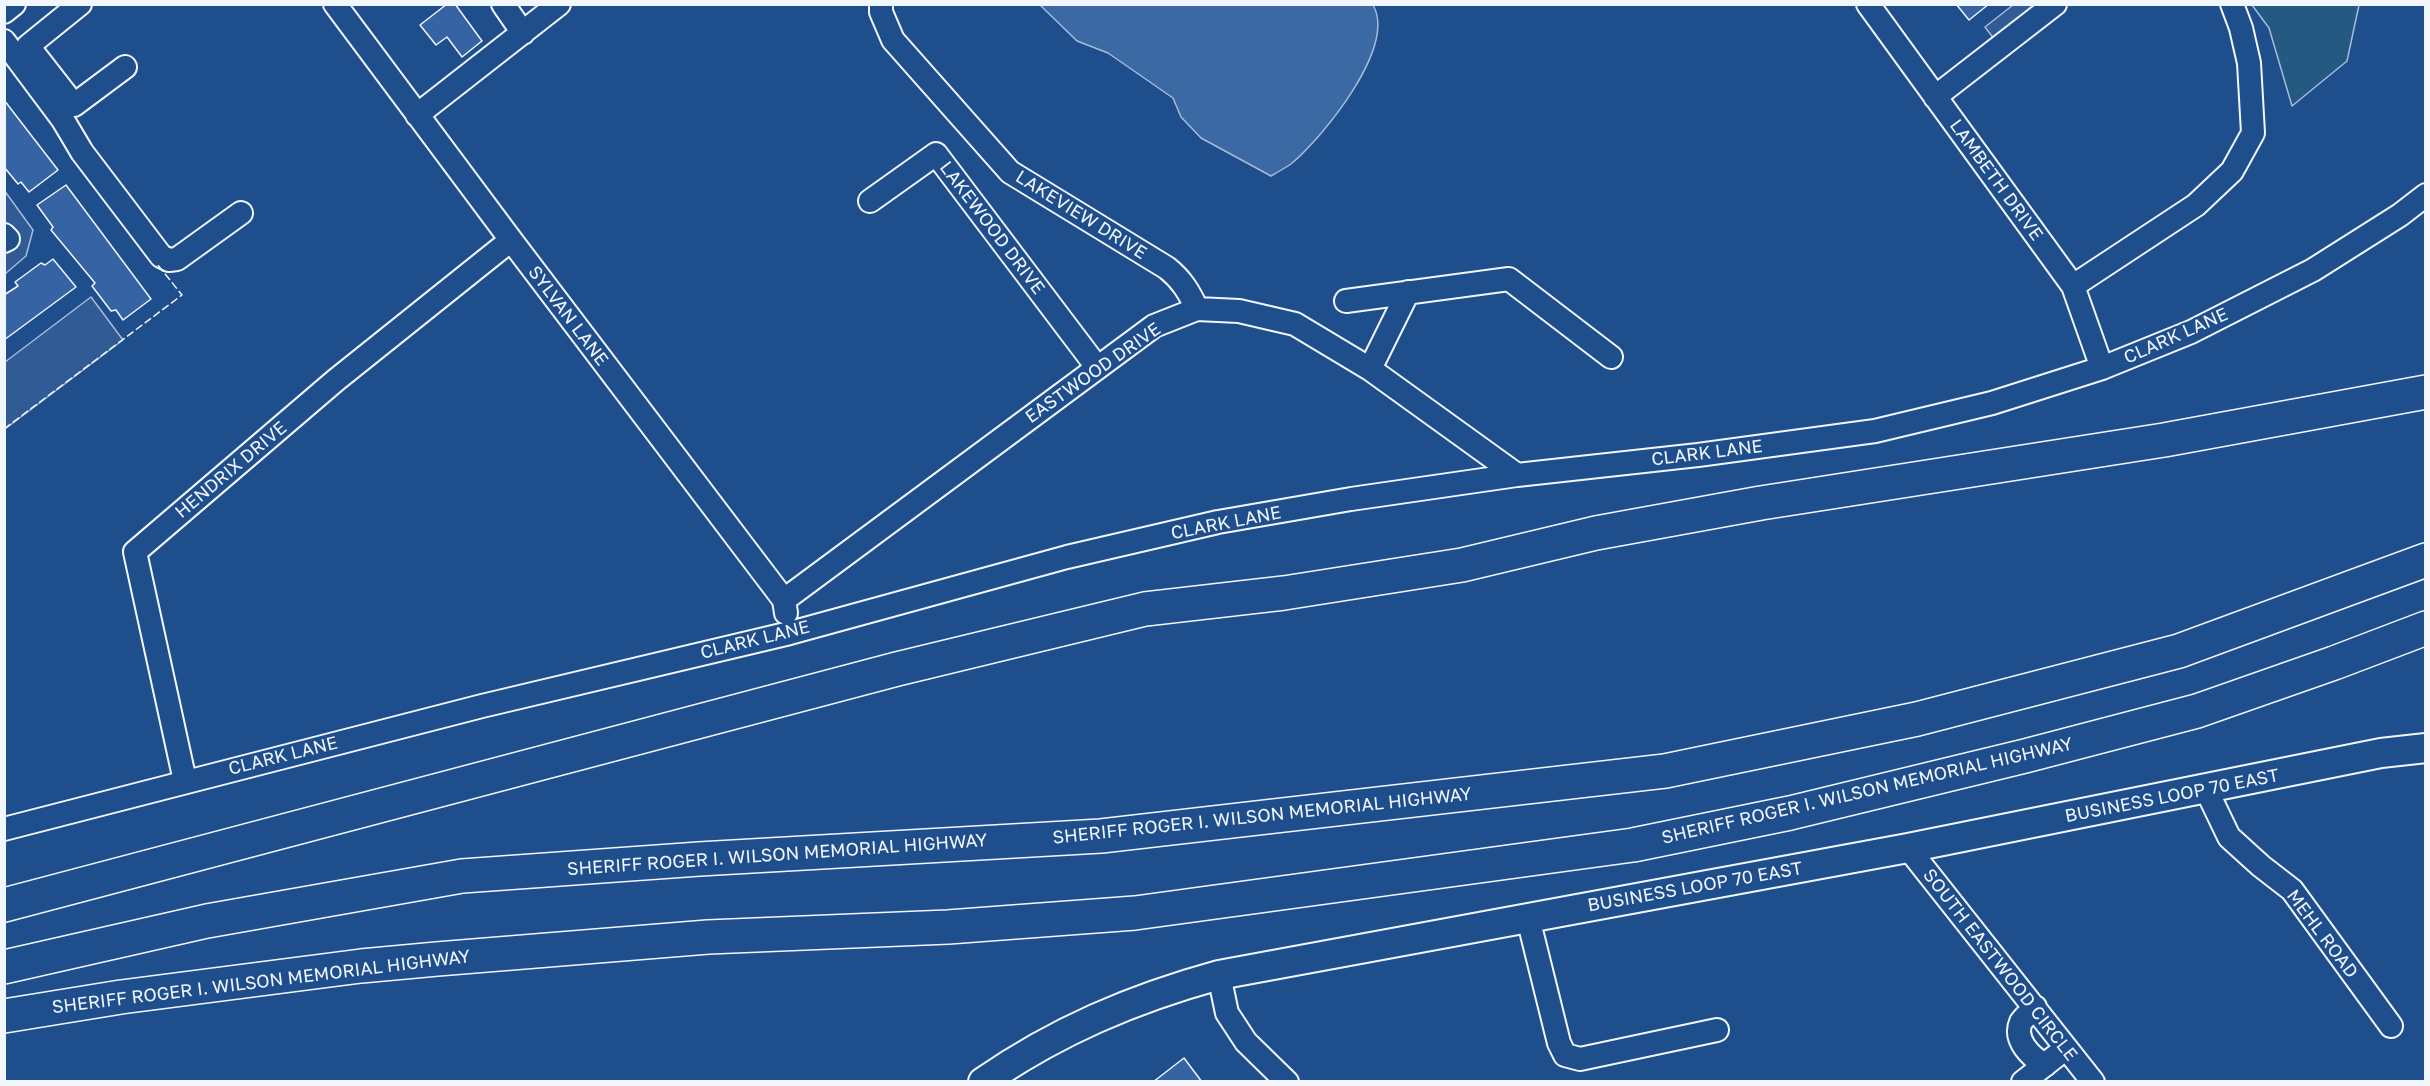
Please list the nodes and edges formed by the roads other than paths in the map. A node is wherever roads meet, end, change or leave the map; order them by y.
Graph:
1 (14, 4) edge
2 (80, 4) edge
3 (335, 4) edge
4 (503, 4) edge
5 (559, 4) edge
6 (881, 4) edge
7 (2055, 4) edge
8 (2232, 4) edge
9 (1870, 5) edge
10 (4, 12) edge
11 (523, 33) junction
12 (16, 48) edge
13 (125, 67) dead end
14 (1935, 97) junction
15 (67, 110) junction
16 (417, 115) junction
17 (2426, 195) edge
18 (870, 201) dead end
19 (241, 213) dead end
20 (4, 235) edge
21 (511, 240) junction
22 (4, 241) edge
23 (2073, 286) junction
24 (1408, 292) junction
25 (1346, 300) dead end
26 (1197, 309) junction
27 (1611, 357) dead end
28 (1097, 367) junction
29 (2102, 368) junction
30 (1370, 369) junction
31 (2426, 392) edge
32 (1517, 476) junction
33 (2423, 561) edge
34 (784, 600) junction
35 (2426, 628) edge
36 (789, 633) junction
37 (2426, 748) edge
38 (185, 782) junction
39 (2206, 789) junction
40 (4, 829) edge
41 (1908, 848) junction
42 (4, 905) edge
43 (1528, 918) junction
44 (4, 967) edge
45 (1219, 975) junction
46 (2034, 1007) junction
47 (4, 1016) edge
48 (2391, 1026) dead end
49 (1717, 1030) dead end
50 (2067, 1048) junction
51 (2045, 1065) junction
52 (983, 1082) edge
53 (1287, 1082) edge
54 (2023, 1082) edge
55 (2093, 1082) edge

1 - 10 street
2 - 12 street
3 - 16 street, SYLVAN LANE
4 - 11 street
5 - 11 street
6 - 26 street, LAKEVIEW DRIVE
7 - 14 street
8 - 23 street
9 - 14 street, LAMBETH DRIVE
11 - 16 street
12 - 15 street
13 - 15 street
14 - 23 street, LAMBETH DRIVE
15 - 19 street
16 - 21 street, SYLVAN LANE
17 - 29 street, CLARK LANE
18 - 28 street, LAKEWOOD DRIVE
20 - 22 street
21 - 34 street, SYLVAN LANE
21 - 38 street, HENDRIX DRIVE
23 - 29 street, LAMBETH DRIVE
24 - 25 street
24 - 27 street
24 - 30 street
26 - 28 street, EASTWOOD DRIVE
26 - 30 street, EASTWOOD DRIVE
28 - 34 street, EASTWOOD DRIVE
29 - 32 street, CLARK LANE
30 - 32 street, EASTWOOD DRIVE
31 - 42 highway
32 - 36 street, CLARK LANE
33 - 44 highway, SHERIFF ROGER I. WILSON MEMORIAL HIGHWAY
34 - 36 street, SYLVAN LANE
35 - 47 highway, SHERIFF ROGER I. WILSON MEMORIAL HIGHWAY
36 - 38 street, CLARK LANE
37 - 39 main road, BUSINESS LOOP 70 EAST
38 - 40 street, CLARK LANE
39 - 41 main road, BUSINESS LOOP 70 EAST
39 - 48 street, MEHL ROAD
41 - 43 main road, BUSINESS LOOP 70 EAST
41 - 46 street, SOUTH EASTWOOD CIRCLE
43 - 45 main road, BUSINESS LOOP 70 EAST
43 - 49 street
45 - 52 main road, BUSINESS LOOP 70 EAST
45 - 53 street
46 - 50 street, SOUTH EASTWOOD CIRCLE
46 - 51 street
50 - 51 street
50 - 55 street, SOUTH EASTWOOD CIRCLE
51 - 54 street

